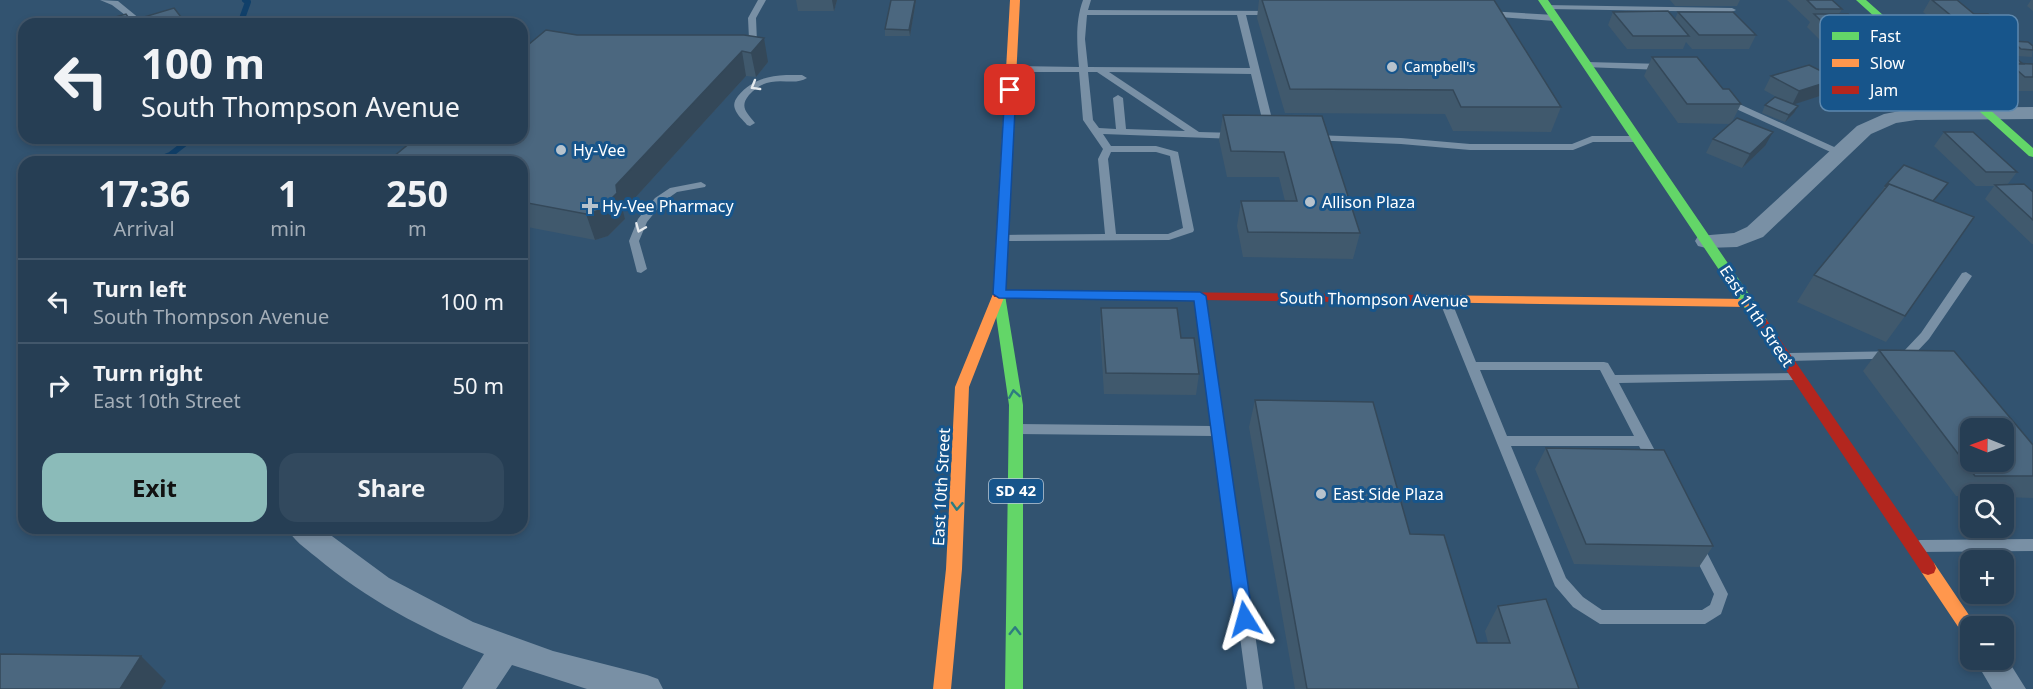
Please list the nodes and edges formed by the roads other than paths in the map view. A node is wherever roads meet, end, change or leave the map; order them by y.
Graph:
1 (104, 0) edge
2 (762, 0) edge
3 (1015, 0) edge
4 (1087, 0) edge
5 (1663, 0) edge
6 (1861, 0) edge
7 (1549, 8) edge
8 (1670, 9) junction
9 (1732, 10) edge
10 (1083, 12) junction
11 (1241, 13) junction
12 (1288, 13) edge
13 (1476, 14) edge
14 (1878, 15) edge
15 (135, 18) edge
16 (731, 43) edge
17 (1587, 65) junction
18 (1678, 67) edge
19 (1012, 69) junction
20 (1082, 70) junction
21 (1100, 70) junction
22 (1255, 71) junction
23 (801, 78) dead end
24 (1118, 98) dead end
25 (1720, 98) edge
26 (1986, 111) edge
27 (1988, 113) junction
28 (2033, 113) edge
29 (750, 123) dead end
30 (1094, 131) junction
31 (1121, 132) junction
32 (1196, 134) junction
33 (1250, 136) edge
34 (1284, 137) edge
35 (1307, 138) edge
36 (1637, 139) junction
37 (1108, 149) junction
38 (1840, 153) junction
39 (2033, 154) edge
40 (701, 185) dead end
41 (1111, 237) junction
42 (1002, 238) junction
43 (1706, 241) junction
44 (640, 269) dead end
45 (1966, 276) dead end
46 (999, 294) junction
47 (1200, 296) junction
48 (1445, 300) junction
49 (1748, 303) junction
50 (1785, 357) junction
51 (1473, 366) junction
52 (1798, 376) junction
53 (1611, 379) junction
54 (1016, 429) junction
55 (1218, 431) junction
56 (1502, 441) junction
57 (1643, 441) junction
58 (1659, 472) edge
59 (1690, 533) edge
60 (308, 534) edge
61 (2033, 545) edge
62 (1912, 546) junction
63 (1960, 616) edge
64 (505, 650) junction
65 (1997, 670) edge
66 (478, 689) edge
67 (646, 689) edge
68 (942, 689) edge
69 (1014, 689) edge
70 (1255, 689) edge
71 (2010, 689) edge

1 - 15 lane
2 - 16 lane
3 - 19 street, East 10th Street / SD 42
4 - 10 lane
5 - 8 lane
6 - 14 street
7 - 8 lane
7 - 13 lane
7 - 17 street, East 11th Street
8 - 9 lane
10 - 11 lane
10 - 20 lane
11 - 12 lane
11 - 22 lane
17 - 18 lane
17 - 36 street, East 11th Street
19 - 20 lane
19 - 42 street, East 10th Street / SD 42
20 - 21 lane
20 - 30 lane
21 - 22 lane
21 - 32 lane
22 - 34 lane
23 -> 29 lane
24 - 31 lane
25 - 38 lane
26 - 27 street
27 - 28 street
27 - 38 street
27 - 39 street
30 - 31 lane
30 - 37 lane
31 - 32 lane
32 - 33 lane
35 - 36 lane
36 - 43 street, East 11th Street
37 - 41 lane
37 - 41 lane
38 - 43 street
40 -> 44 lane
41 - 42 lane
42 - 46 street, East 10th Street / SD 42
43 - 49 street, East 11th Street
45 - 50 lane
46 - 47 street, South Thompson Avenue
54 -> 46 street, East 10th Street / SD 42
46 -> 68 street, East 10th Street / SD 42
47 - 48 street, South Thompson Avenue
47 - 55 lane
48 - 49 street, South Thompson Avenue
48 - 51 lane
49 - 50 street, East 11th Street
50 - 52 street, East 11th Street
51 - 53 lane
51 - 56 lane
52 - 53 lane
52 - 62 street, East 11th Street
53 - 57 lane
54 - 55 lane
69 -> 54 street, East 10th Street / SD 42
55 - 70 lane
56 - 57 lane
56 - 59 lane
57 - 58 lane
60 - 64 street
61 - 62 lane
62 - 63 street, East 11th Street
64 - 66 street
64 - 67 street
65 - 71 street

